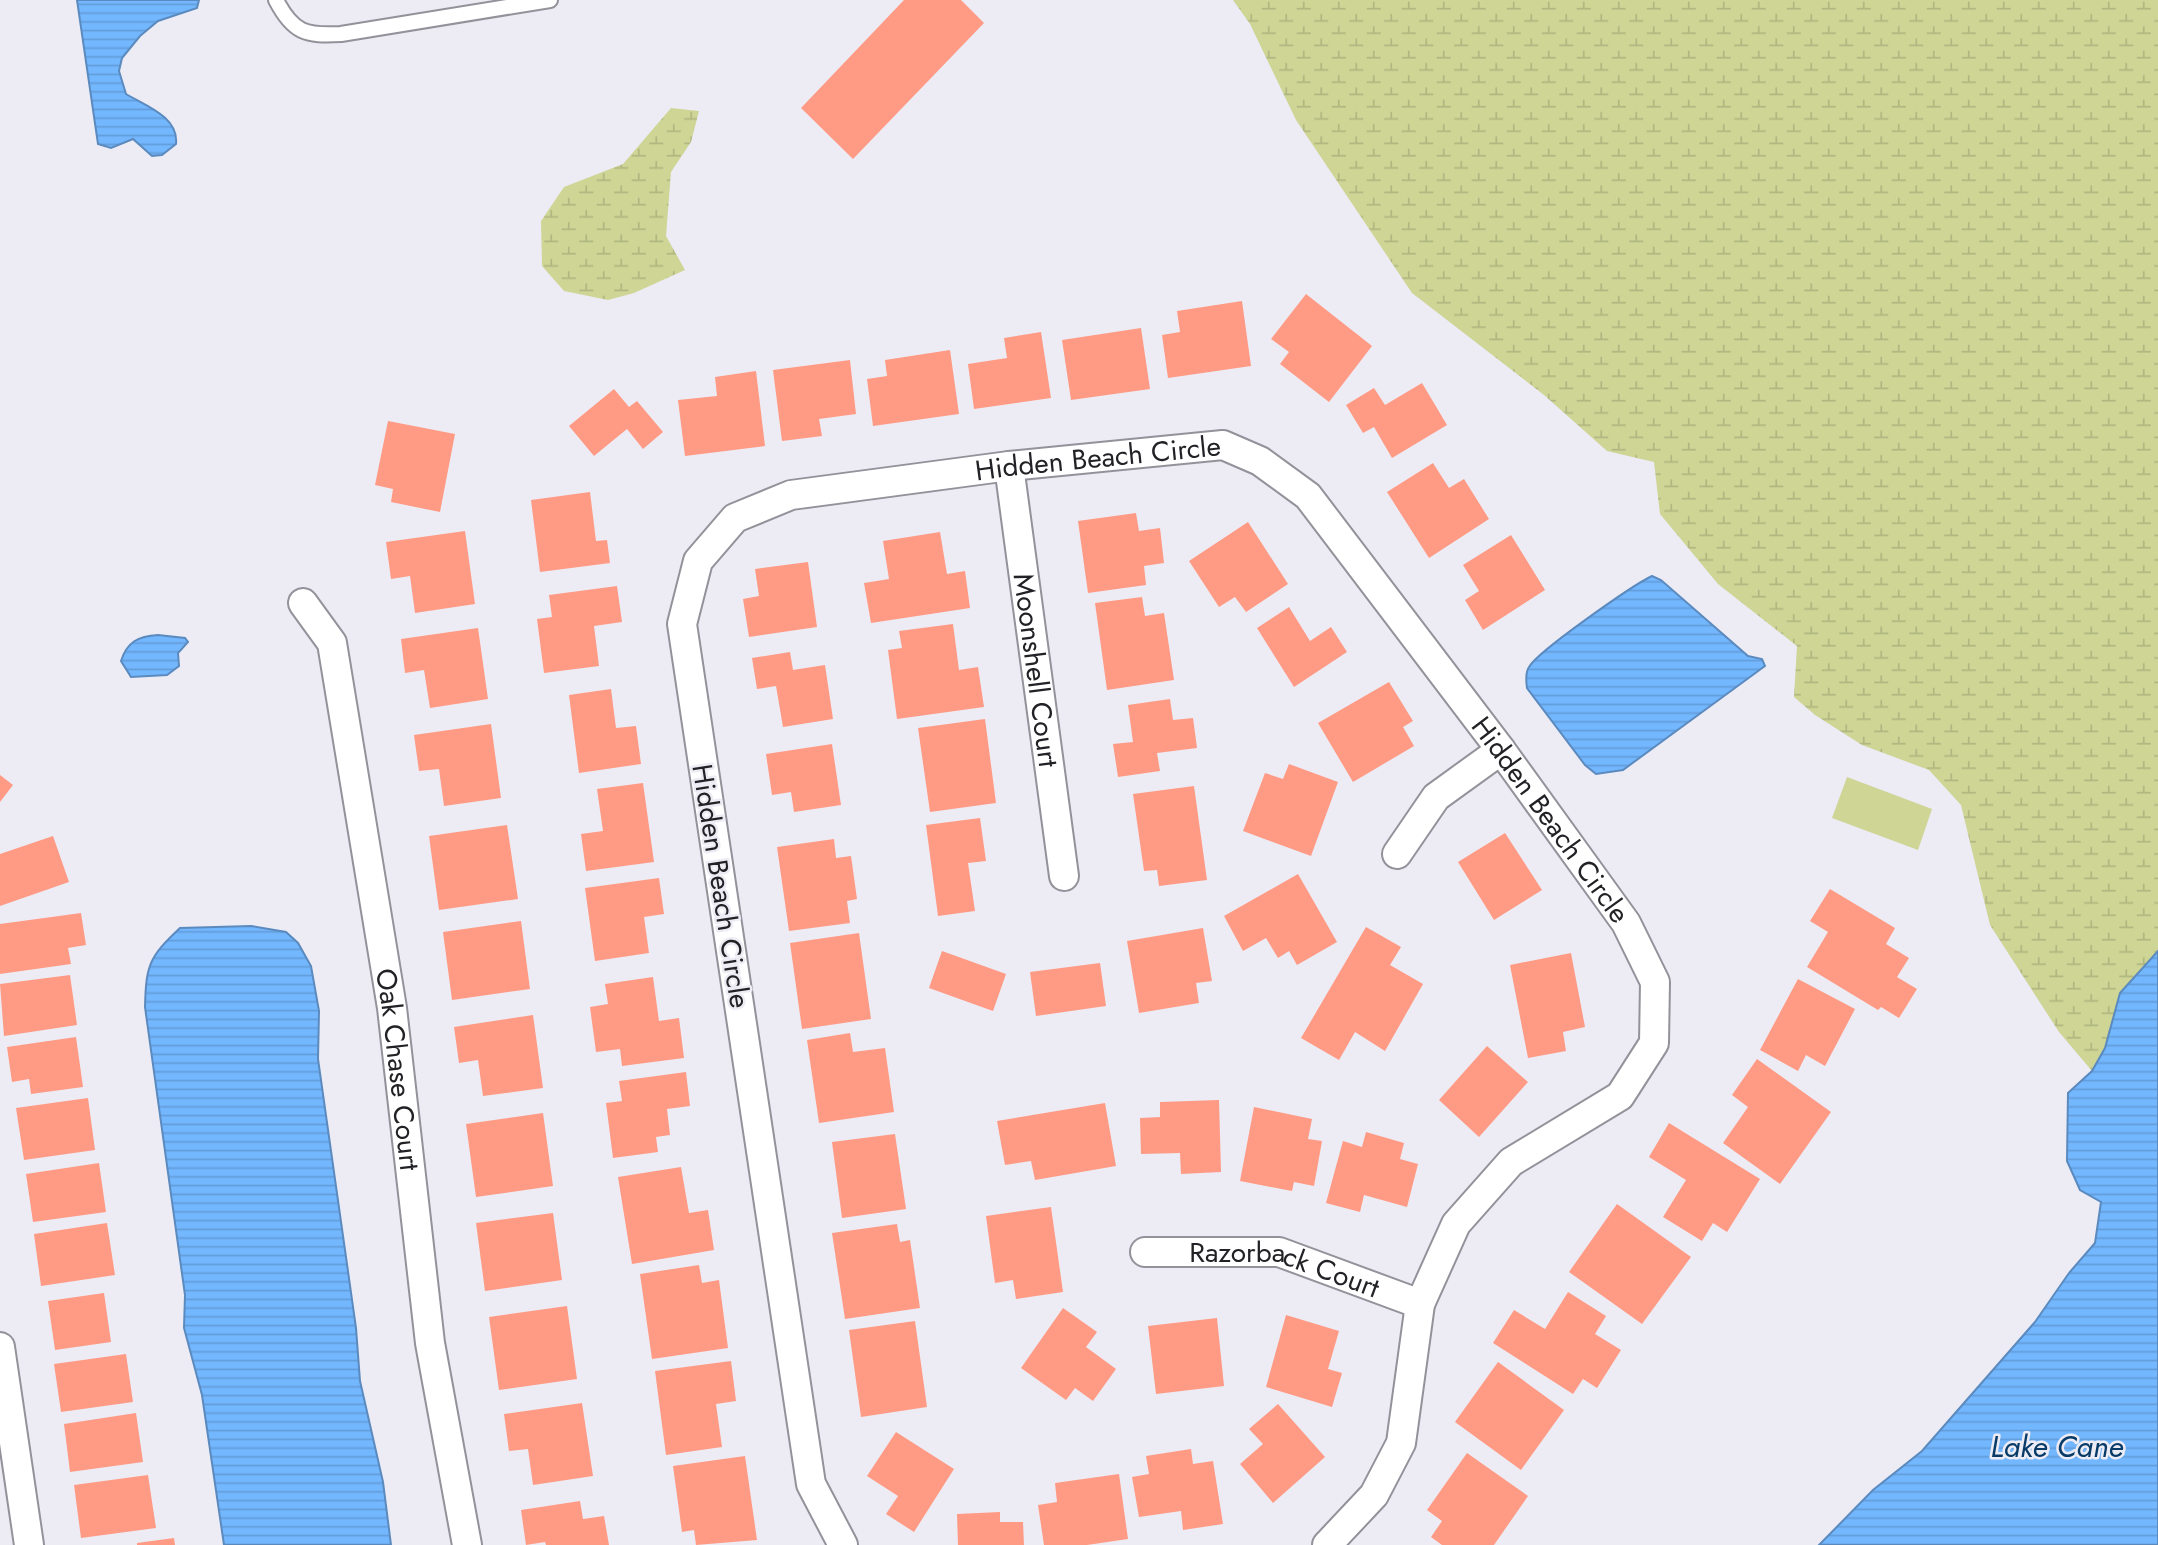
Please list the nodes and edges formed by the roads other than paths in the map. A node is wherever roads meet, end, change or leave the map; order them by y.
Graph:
1 (276, 0) edge
2 (550, 0) edge
3 (1009, 466) junction
4 (303, 603) dead end
5 (1501, 750) junction
6 (1397, 854) dead end
7 (1064, 876) dead end
8 (1145, 1252) dead end
9 (1420, 1304) junction
10 (0, 1347) edge
11 (9, 1475) edge
12 (29, 1545) edge
13 (467, 1545) edge
14 (843, 1545) edge
15 (1327, 1545) edge

1 - 2 lane
3 - 5 street, Hidden Beach Circle
3 - 7 street, Moonshell Court
3 - 14 street, Hidden Beach Circle
4 - 13 street, Oak Chase Court
5 - 6 street
5 - 9 street, Hidden Beach Circle
8 - 9 street, Razorback Court
9 - 15 street, Hidden Beach Circle
10 - 11 street
11 - 12 street

